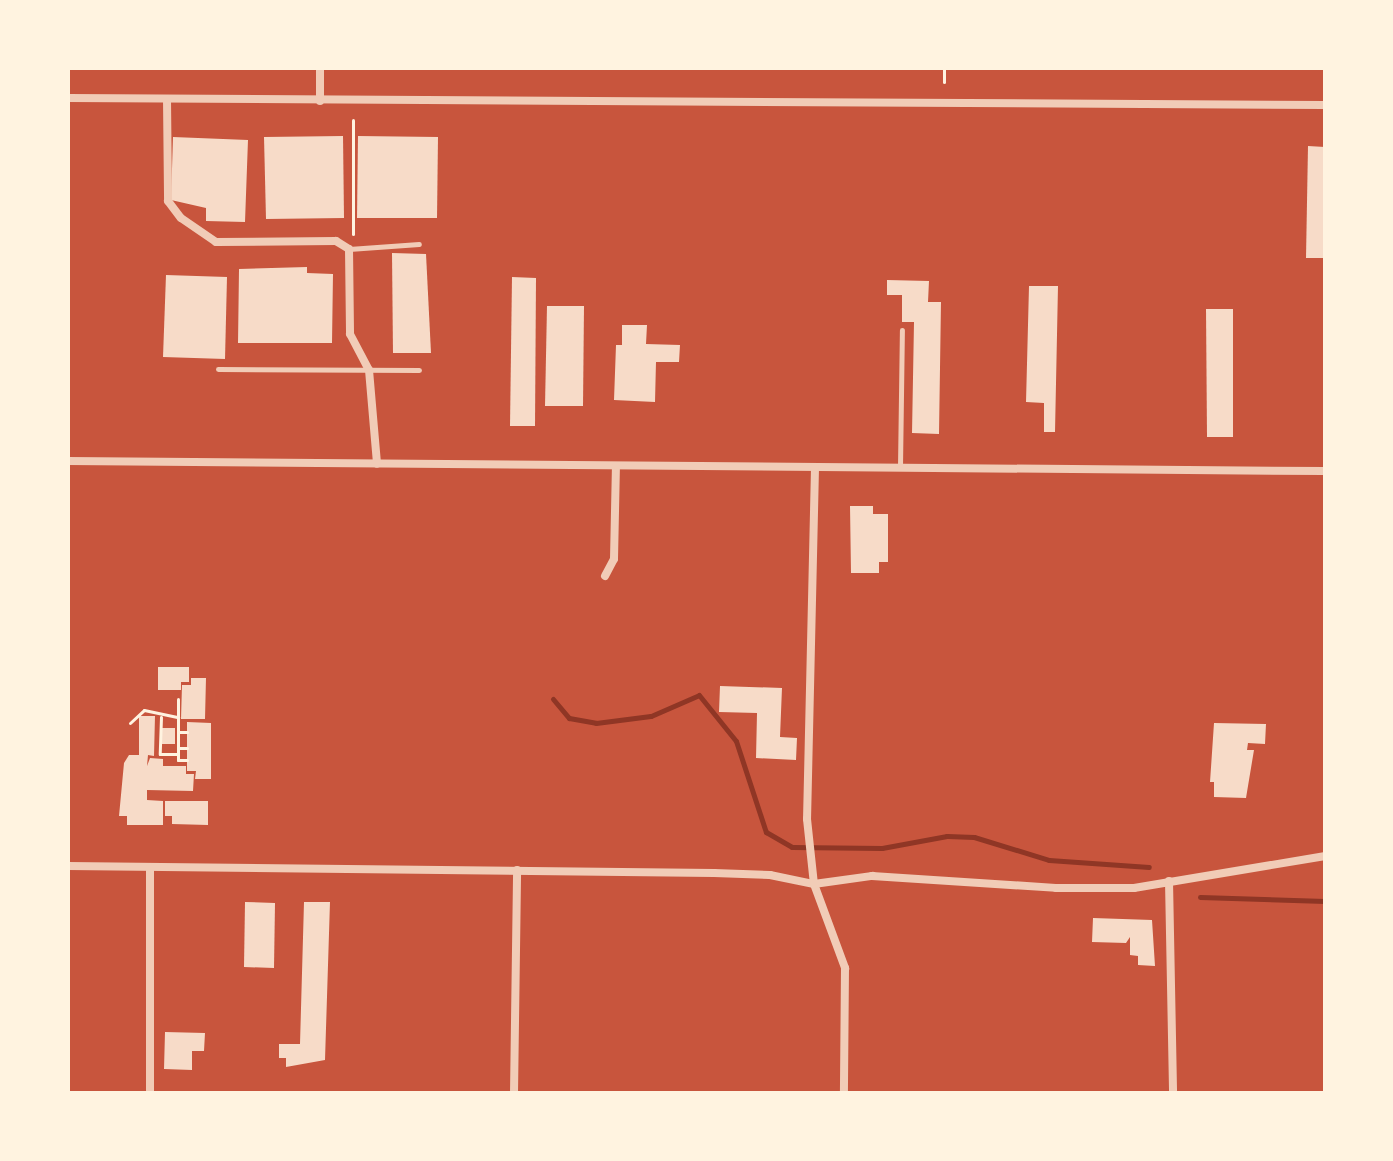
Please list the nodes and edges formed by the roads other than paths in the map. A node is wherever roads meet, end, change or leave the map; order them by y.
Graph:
1 (320, 68) edge
2 (68, 98) edge
3 (167, 99) junction
4 (320, 101) junction
5 (1325, 105) edge
6 (419, 244) dead end
7 (349, 249) junction
8 (902, 330) dead end
9 (218, 369) dead end
10 (369, 370) junction
11 (419, 370) dead end
12 (68, 461) edge
13 (377, 464) junction
14 (616, 466) junction
15 (815, 468) junction
16 (900, 468) junction
17 (1325, 471) edge
18 (605, 576) dead end
19 (1325, 856) edge
20 (68, 866) edge
21 (150, 867) junction
22 (517, 870) junction
23 (1169, 881) junction
24 (814, 884) junction
25 (150, 1093) edge
26 (514, 1093) edge
27 (844, 1093) edge
28 (1173, 1093) edge

1 - 4 street
2 - 3 street
3 - 4 street
3 - 7 street
4 - 5 street
6 - 7 lane
7 - 10 street
8 - 16 lane
9 - 10 lane
10 - 11 lane
10 - 13 street
12 - 13 street
13 - 14 street
14 - 15 street
14 - 18 street
15 - 16 street
15 - 24 street
16 - 17 street
19 - 23 street
20 - 21 street
21 - 22 street
21 - 25 street
22 - 24 street
22 - 26 street
23 - 24 street
23 - 28 street
24 - 27 street

